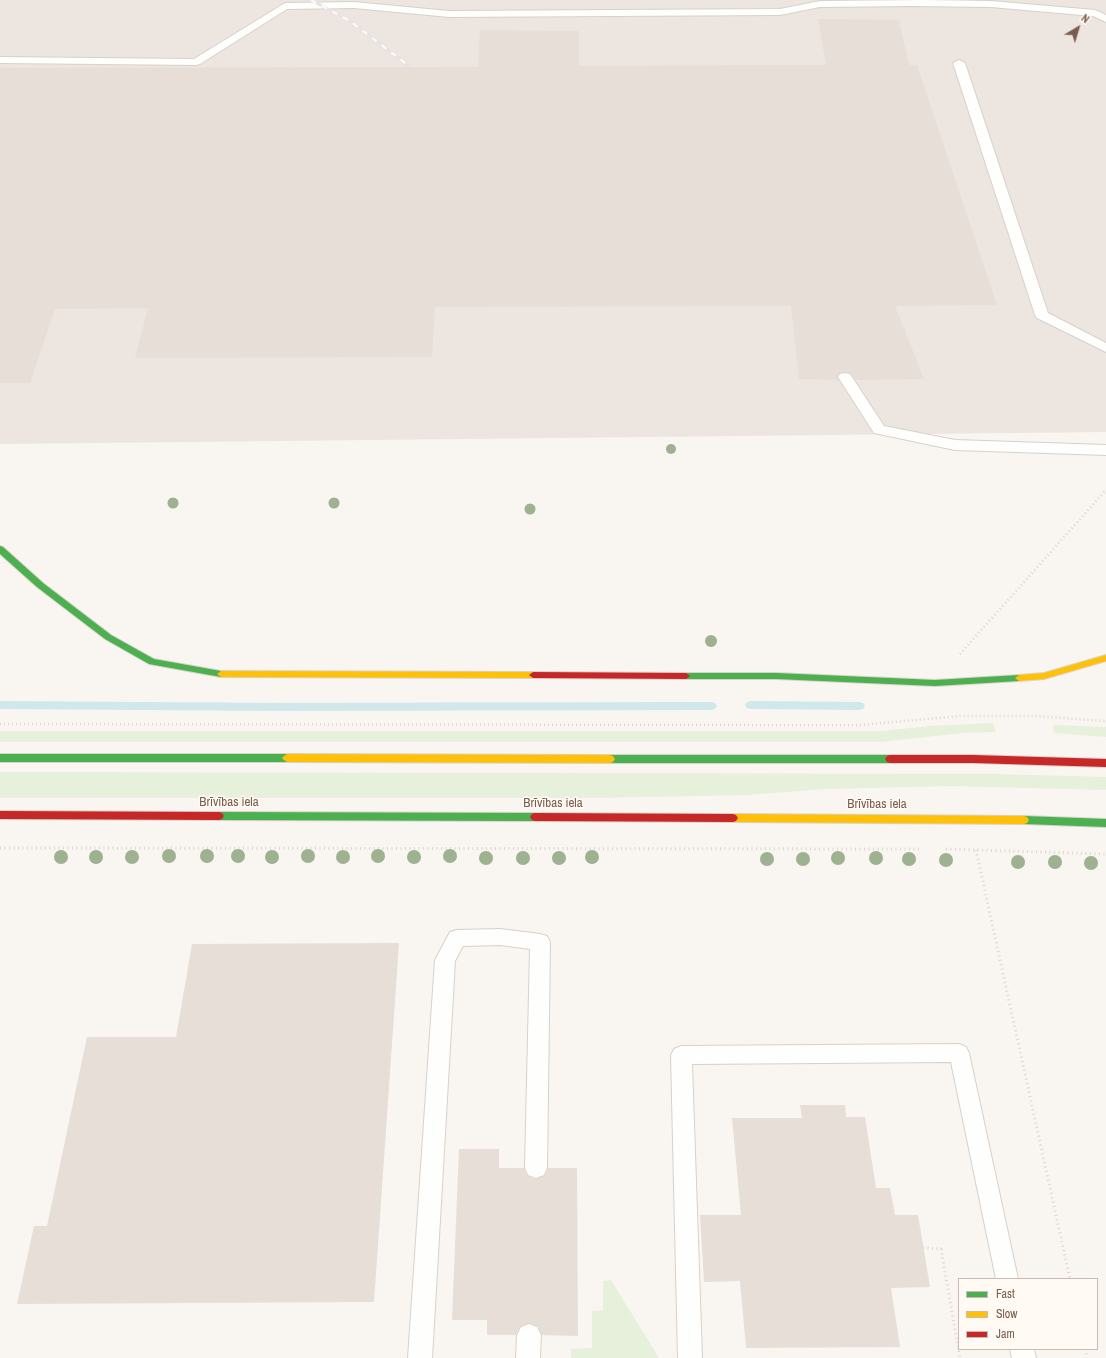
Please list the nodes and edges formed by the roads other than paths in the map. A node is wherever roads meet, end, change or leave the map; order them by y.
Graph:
1 (1106, 19) edge
2 (0, 60) edge
3 (959, 63) dead end
4 (1106, 348) edge
5 (845, 376) dead end
6 (1106, 450) edge
7 (0, 549) edge
8 (1106, 658) edge
9 (0, 758) edge
10 (1106, 763) edge
11 (0, 815) edge
12 (1106, 823) edge
13 (536, 1168) dead end
14 (1007, 1278) edge
15 (529, 1335) dead end
16 (420, 1358) edge
17 (528, 1358) edge
18 (690, 1358) edge

1 - 2 lane
3 - 4 lane
5 - 6 lane
7 - 8 main road
9 - 10 main road
11 - 12 main road, Brīvības iela
13 - 16 lane
14 - 18 lane
15 - 17 lane

